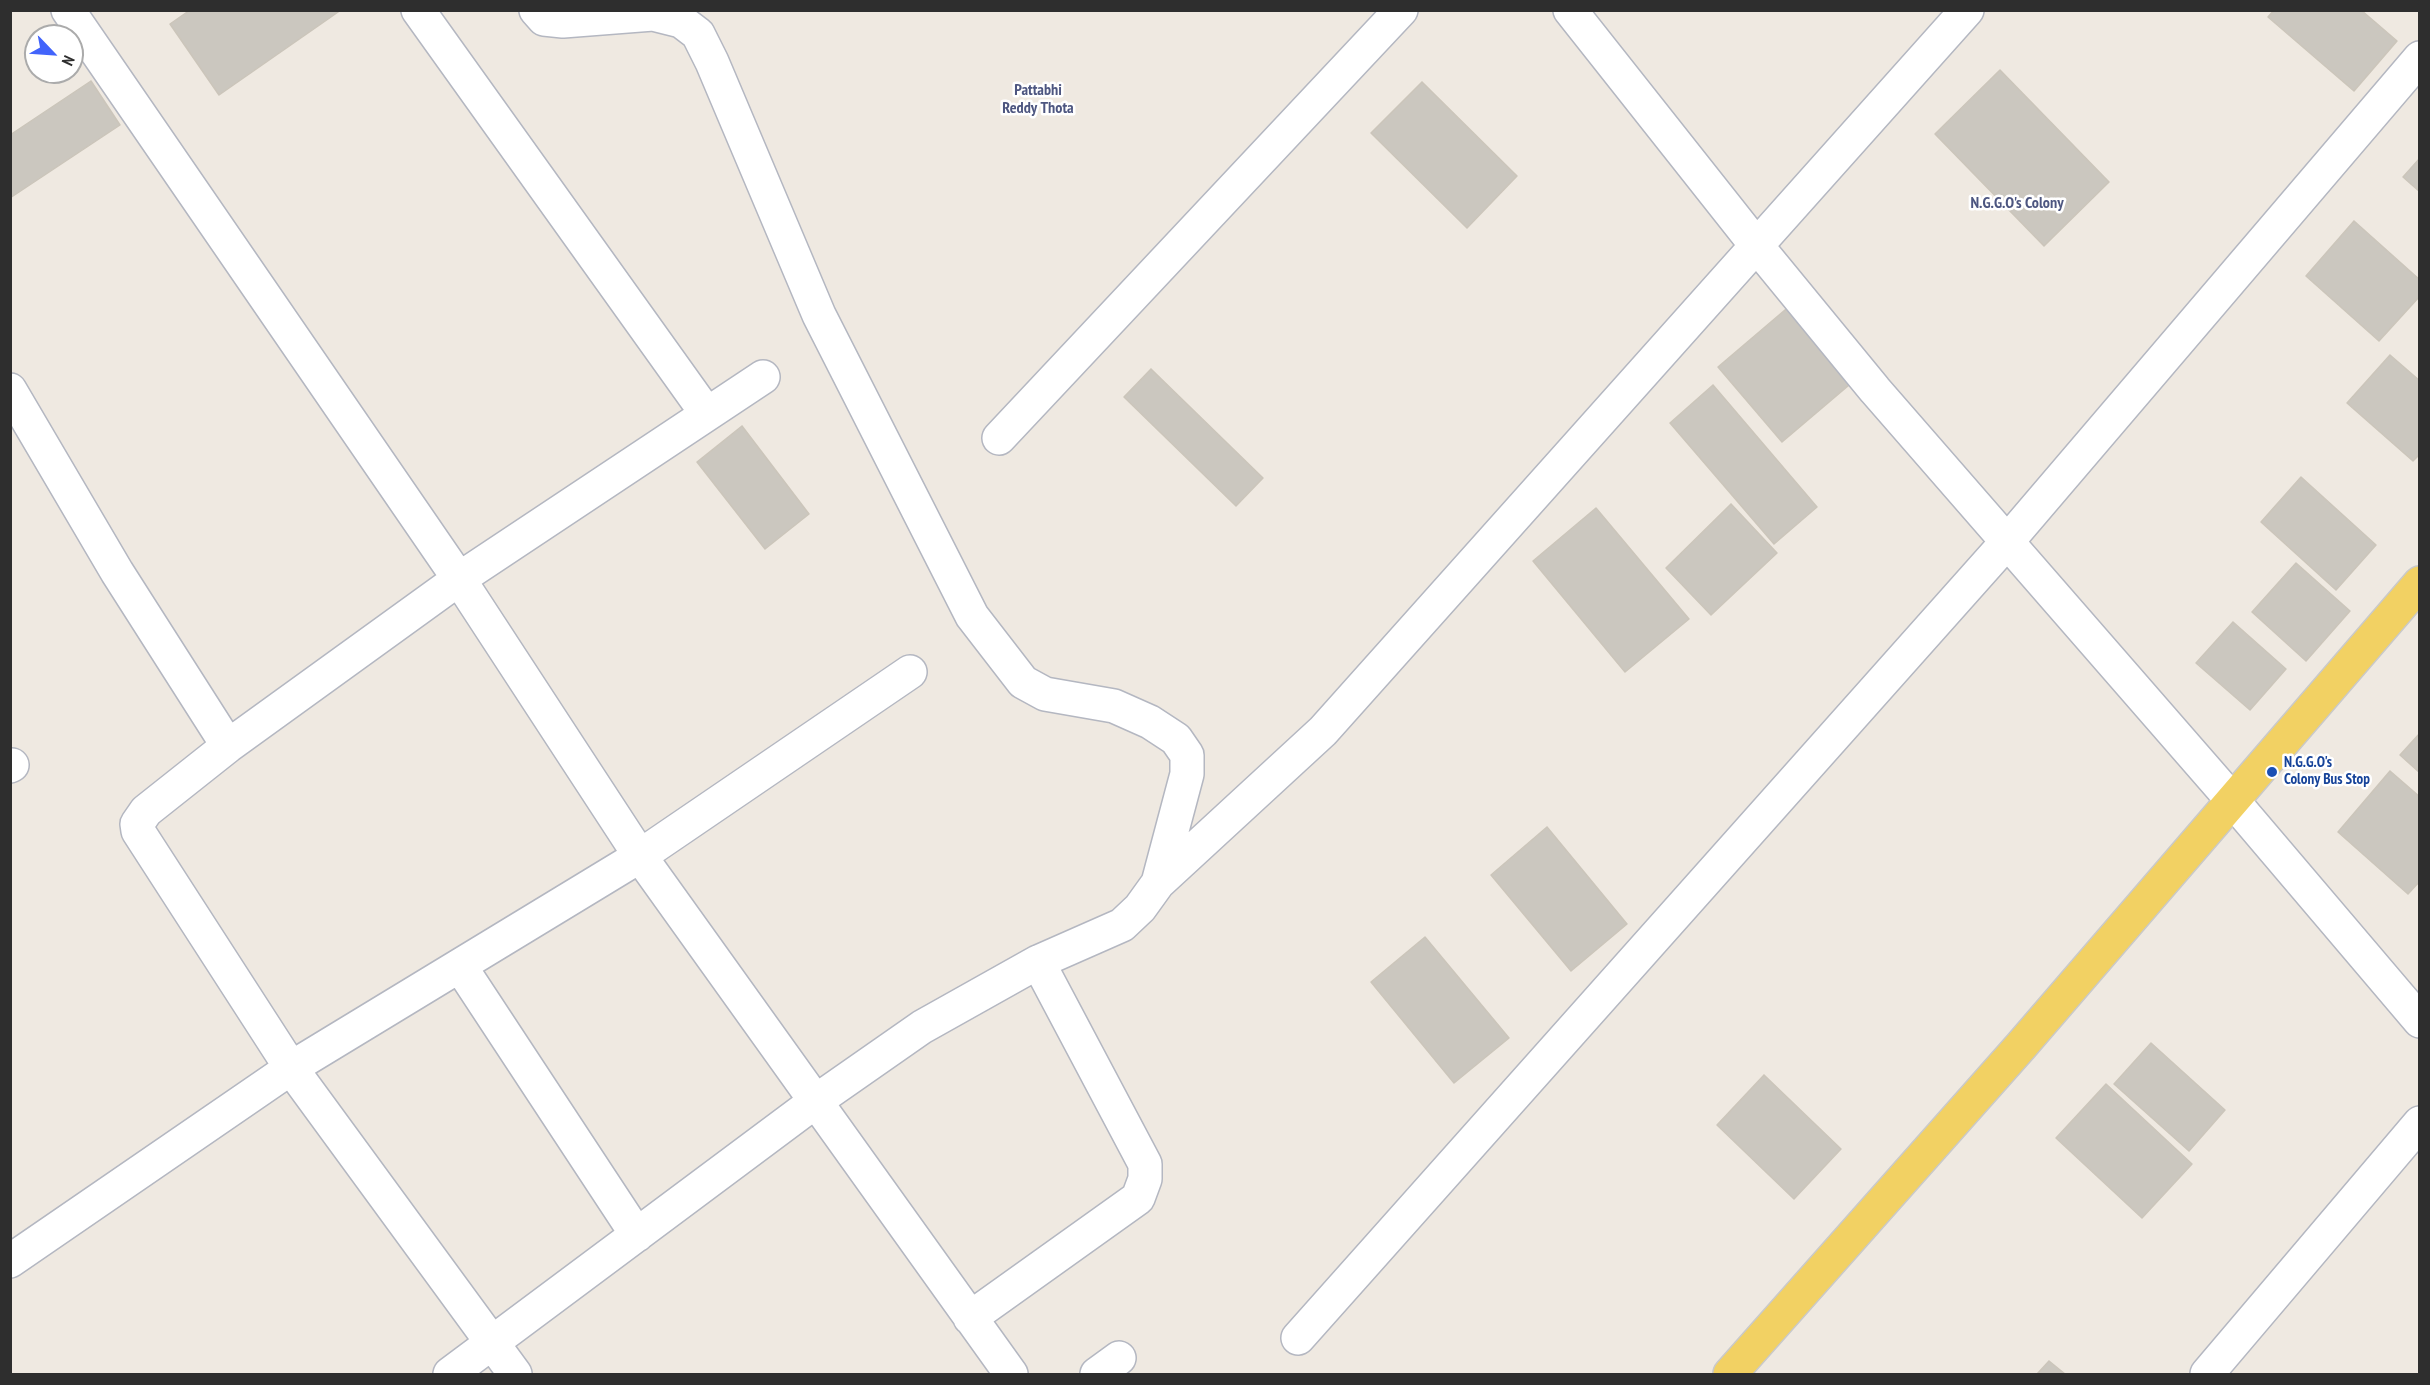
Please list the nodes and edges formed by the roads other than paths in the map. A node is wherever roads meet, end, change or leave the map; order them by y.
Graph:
1 (68, 10) edge
2 (418, 10) edge
3 (536, 10) edge
4 (1401, 10) edge
5 (1569, 10) edge
6 (1967, 10) edge
7 (2420, 58) edge
8 (1756, 245) junction
9 (763, 377) dead end
10 (10, 390) edge
11 (707, 414) junction
12 (999, 438) dead end
13 (2006, 543) junction
14 (459, 579) junction
15 (2420, 583) edge
16 (910, 672) dead end
17 (228, 746) junction
18 (2233, 801) junction
19 (640, 856) junction
20 (1158, 883) junction
21 (1038, 962) junction
22 (460, 966) junction
23 (2420, 1021) edge
24 (291, 1068) junction
25 (816, 1101) junction
26 (2420, 1123) edge
27 (637, 1234) junction
28 (10, 1261) edge
29 (970, 1318) junction
30 (1298, 1338) dead end
31 (494, 1343) junction
32 (450, 1374) edge
33 (515, 1374) edge
34 (1011, 1374) edge
35 (1730, 1374) edge
36 (2207, 1374) edge

1 - 14 street
2 - 11 street
3 - 20 street
4 - 12 street
5 - 8 street
6 - 8 street
7 - 13 street
8 - 13 street
8 - 20 street
9 - 11 street
10 - 17 street
11 - 14 street
13 - 18 street
13 - 30 street
14 - 17 street
14 - 19 street
15 - 18 main road
16 - 19 street
17 - 24 street
18 - 23 street
18 - 35 main road
19 - 22 street
19 - 25 street
20 - 21 street
21 - 25 street
21 - 29 street
22 - 24 street
22 - 27 street
24 - 28 street
24 - 31 street
25 - 27 street
25 - 29 street
26 - 36 street
27 - 31 street
29 - 34 street
31 - 32 street
31 - 33 street

